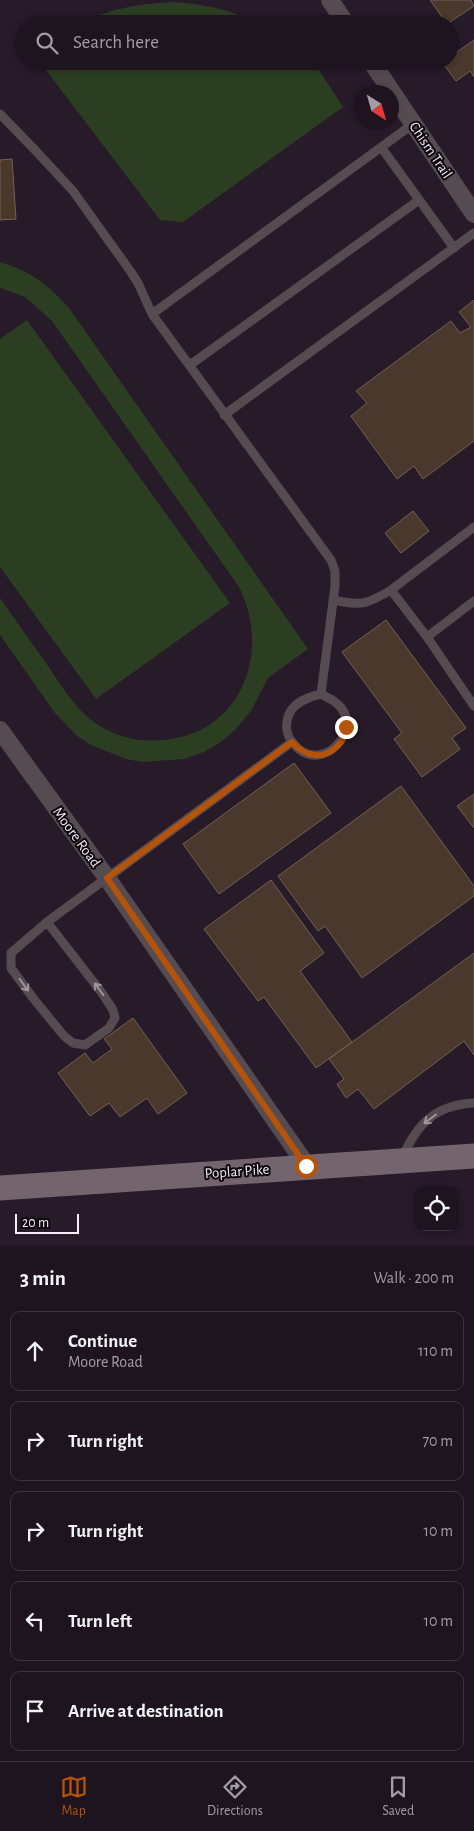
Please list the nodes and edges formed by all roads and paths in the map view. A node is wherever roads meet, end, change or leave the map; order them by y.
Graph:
1 (330, 0) edge
2 (340, 15) edge
3 (377, 70) edge
4 (0, 114) edge
5 (413, 124) junction
6 (381, 147) junction
7 (419, 200) junction
8 (474, 214) edge
9 (474, 233) edge
10 (454, 248) junction
11 (152, 314) junction
12 (190, 365) junction
13 (224, 415) junction
14 (474, 527) edge
15 (391, 590) junction
16 (333, 600) junction
17 (474, 601) edge
18 (427, 637) junction
19 (470, 692) edge
20 (321, 694) junction
21 (474, 706) edge
22 (0, 730) edge
23 (292, 742) junction
24 (107, 878) junction
25 (47, 922) junction
26 (474, 1103) edge
27 (474, 1156) edge
28 (401, 1160) junction
29 (306, 1166) junction
30 (0, 1188) edge

1 - 2 street
3 - 5 street, Chism Trail
4 - 11 lane
5 - 6 lane
5 - 8 street, Chism Trail
6 - 7 lane
6 - 11 lane
7 - 10 lane
7 - 12 lane
9 - 10 lane
10 - 13 lane
11 - 12 lane
12 - 13 lane
13 - 16 lane
14 - 15 lane
15 - 16 lane
15 - 18 lane
16 - 20 lane
17 - 18 lane
18 - 19 lane
19 - 21 lane
20 - 23 lane
20 - 23 lane
22 - 24 street, Moore Road
23 - 24 lane
24 - 25 lane
24 - 29 street, Moore Road
25 -> 25 lane
26 -> 28 lane
27 - 28 main road, Poplar Pike
28 - 29 main road, Poplar Pike
29 - 30 main road, Poplar Pike

